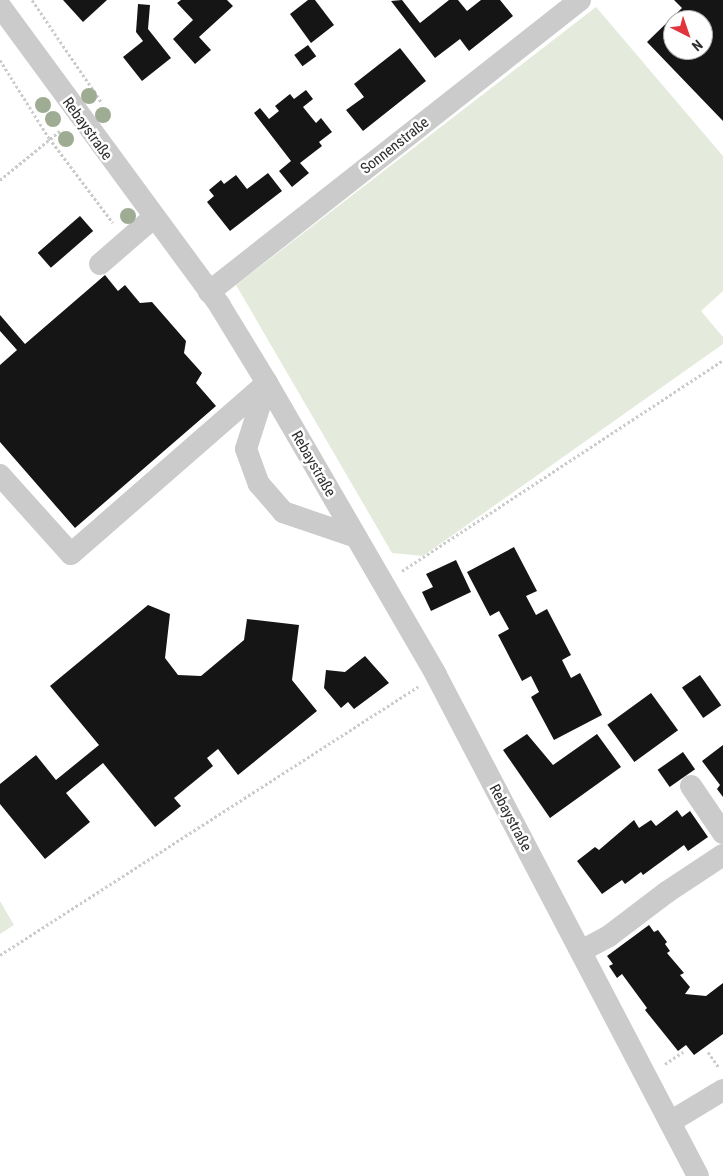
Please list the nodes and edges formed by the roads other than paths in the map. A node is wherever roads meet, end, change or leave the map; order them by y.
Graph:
1 (580, 0) edge
2 (0, 6) edge
3 (153, 218) junction
4 (100, 264) dead end
5 (209, 292) junction
6 (267, 383) junction
7 (0, 474) edge
8 (356, 537) junction
9 (691, 786) dead end
10 (723, 832) edge
11 (723, 854) edge
12 (581, 951) junction
13 (723, 1090) edge
14 (670, 1122) junction
15 (698, 1173) edge

1 - 5 street, Sonnenstraße
2 - 3 street, Rebaystraße
3 - 4 street
3 - 5 street, Rebaystraße
5 - 6 street, Rebaystraße
6 - 7 street
6 - 8 street, Rebaystraße
6 - 8 street
8 - 12 street, Rebaystraße
9 - 10 street
11 - 12 street
12 - 14 street, Rebaystraße
13 - 14 street
14 - 15 street, Rebaystraße

